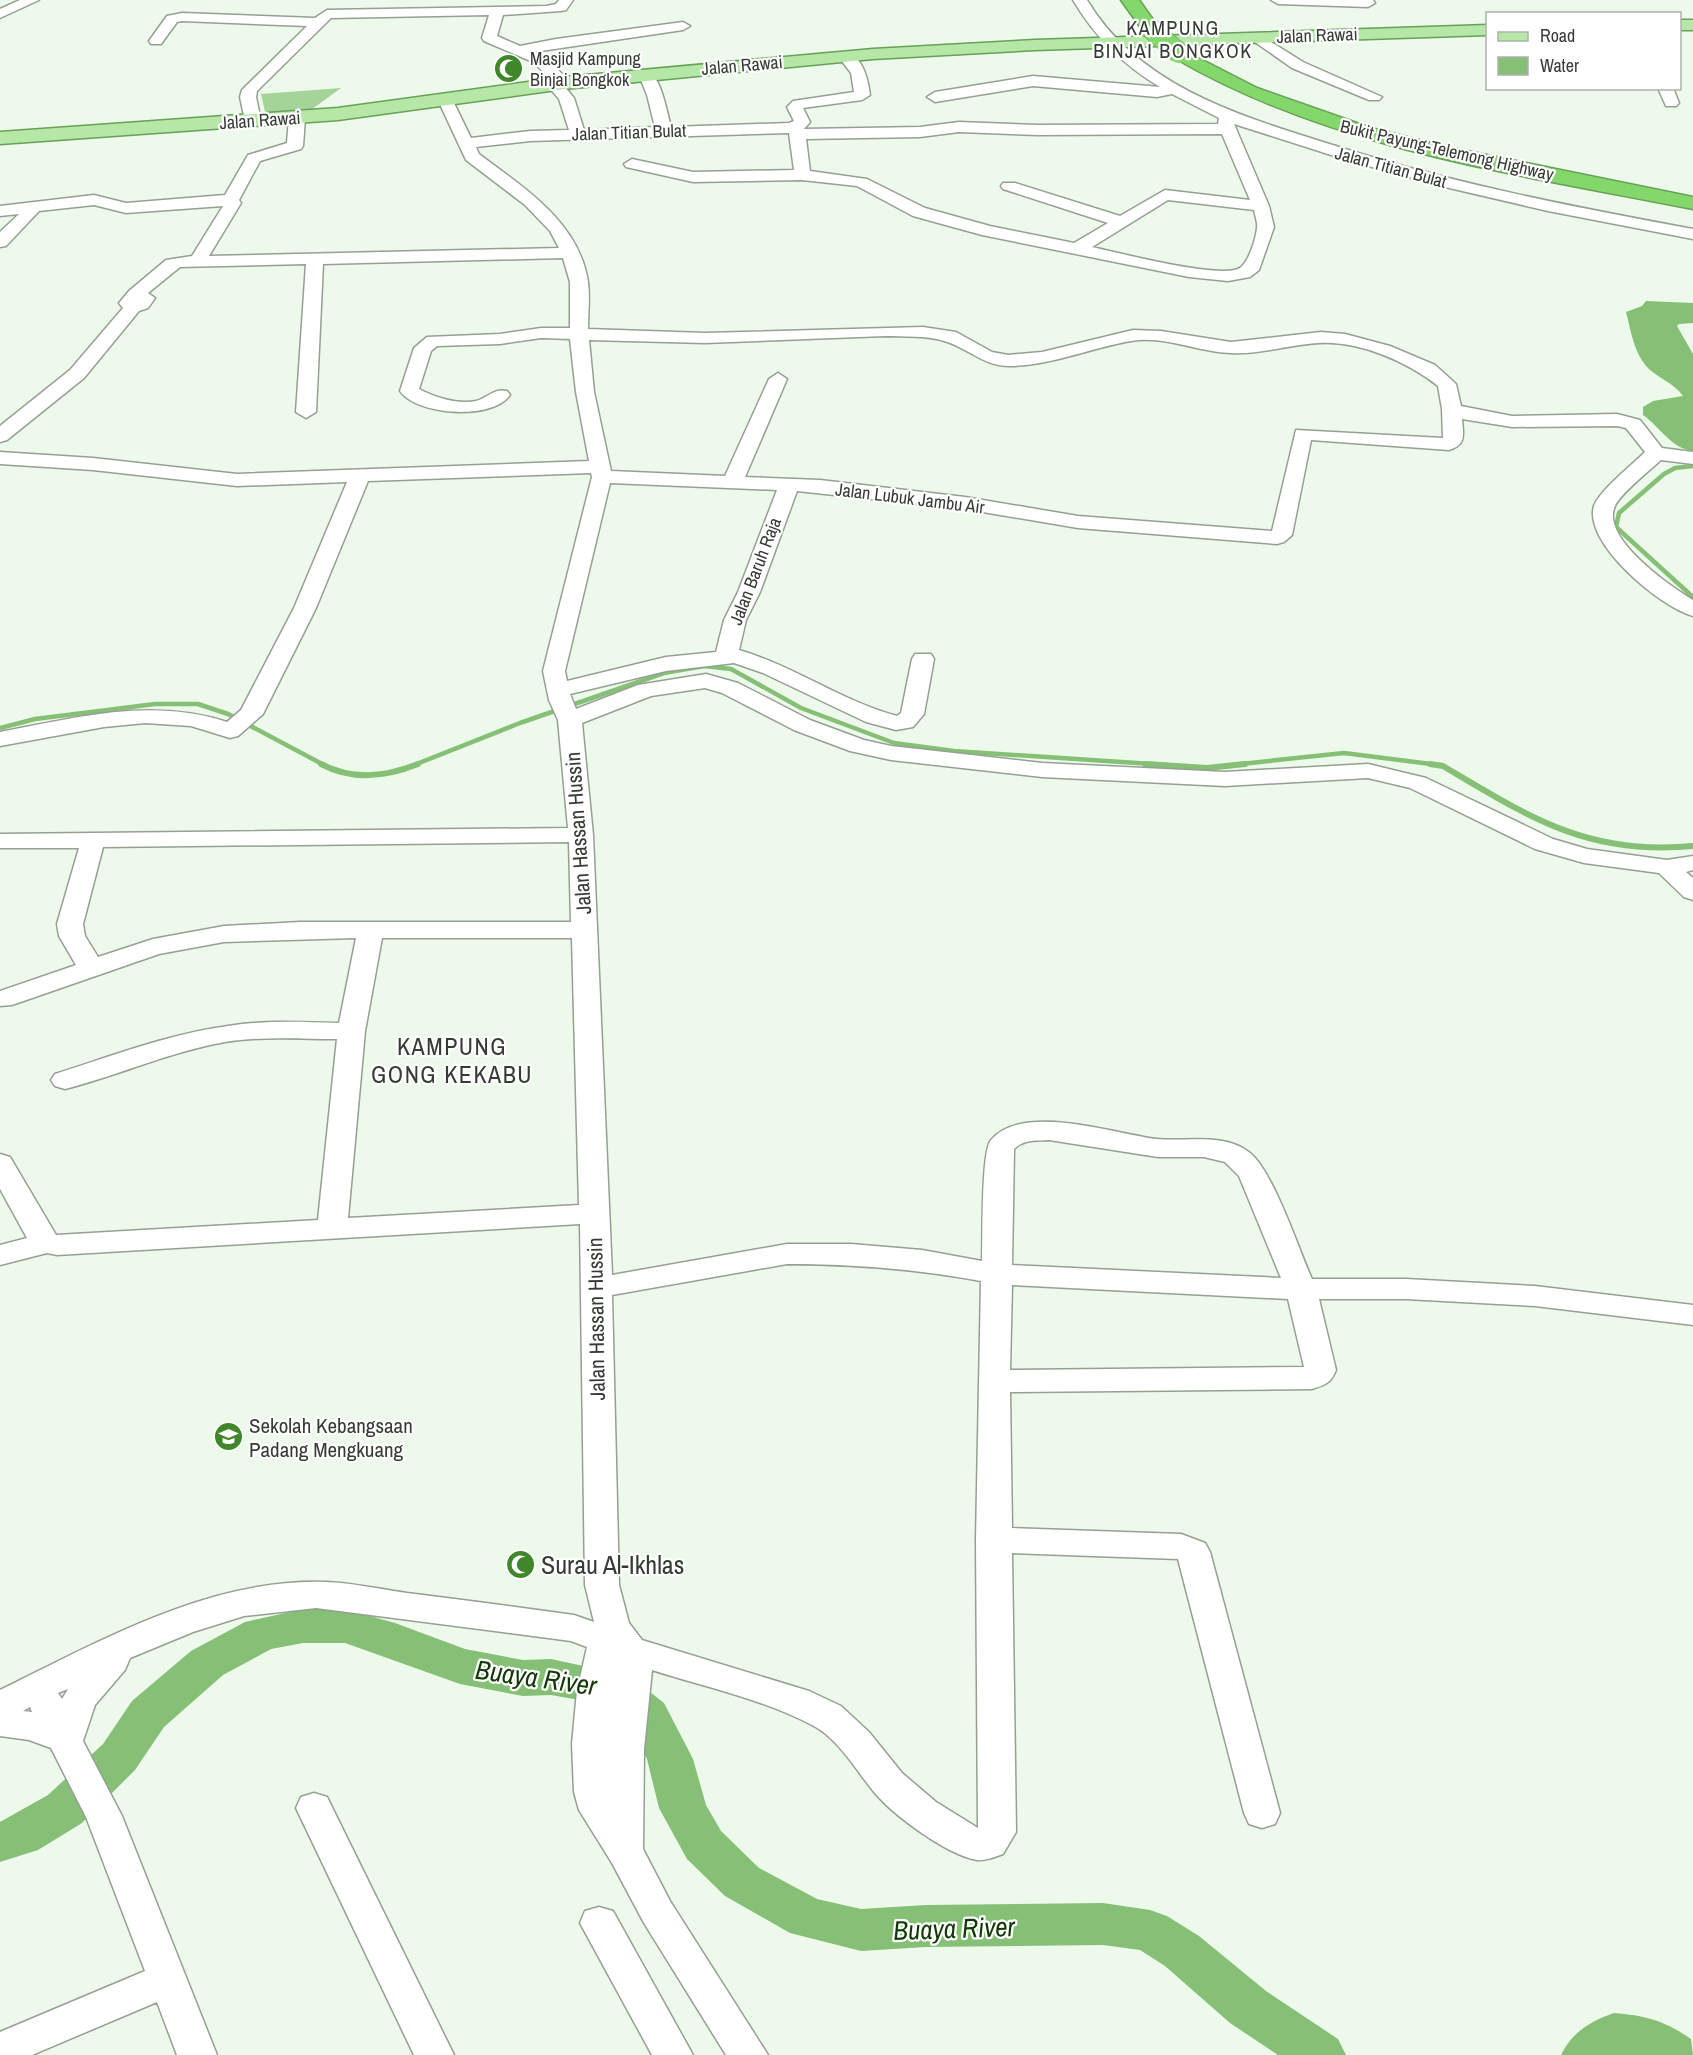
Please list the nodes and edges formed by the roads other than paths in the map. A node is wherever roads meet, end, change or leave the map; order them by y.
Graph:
1 (32, 0) edge
2 (339, 0) edge
3 (566, 0) edge
4 (1080, 0) edge
5 (1130, 0) edge
6 (1149, 0) edge
7 (1278, 0) edge
8 (496, 11) junction
9 (0, 14) edge
10 (1371, 15) edge
11 (324, 18) junction
12 (683, 26) dead end
13 (1486, 30) edge
14 (1257, 37) junction
15 (156, 41) dead end
16 (1111, 42) junction
17 (518, 51) junction
18 (1188, 52) junction
19 (845, 56) junction
20 (646, 75) junction
21 (560, 84) junction
22 (1175, 89) junction
23 (935, 97) dead end
24 (1374, 97) dead end
25 (446, 100) junction
26 (297, 118) junction
27 (253, 121) junction
28 (1228, 123) junction
29 (664, 131) junction
30 (795, 131) junction
31 (578, 134) junction
32 (0, 138) edge
33 (465, 144) junction
34 (632, 164) dead end
35 (804, 175) junction
36 (1009, 186) dead end
37 (1693, 194) edge
38 (232, 202) junction
39 (1693, 203) edge
40 (1261, 206) junction
41 (30, 207) junction
42 (0, 211) edge
43 (1119, 221) junction
44 (1693, 234) edge
45 (0, 242) edge
46 (1077, 249) junction
47 (570, 253) junction
48 (315, 259) junction
49 (197, 262) junction
50 (579, 333) junction
51 (778, 379) dead end
52 (500, 395) dead end
53 (1452, 409) junction
54 (306, 412) dead end
55 (0, 436) edge
56 (1656, 453) junction
57 (0, 458) edge
58 (1693, 458) edge
59 (601, 472) junction
60 (360, 476) junction
61 (733, 481) junction
62 (790, 483) junction
63 (1693, 609) edge
64 (726, 657) junction
65 (923, 659) dead end
66 (564, 706) junction
67 (0, 739) edge
68 (581, 835) junction
69 (93, 840) junction
70 (0, 841) edge
71 (1693, 863) edge
72 (1667, 867) junction
73 (1693, 892) edge
74 (585, 930) junction
75 (370, 931) junction
76 (90, 967) junction
77 (3, 999) dead end
78 (351, 1031) junction
79 (65, 1080) dead end
80 (0, 1163) edge
81 (594, 1214) junction
82 (332, 1231) junction
83 (47, 1243) junction
84 (0, 1255) edge
85 (996, 1274) junction
86 (597, 1288) junction
87 (1301, 1289) junction
88 (1693, 1315) edge
89 (994, 1381) junction
90 (993, 1540) junction
91 (142, 1640) junction
92 (617, 1650) junction
93 (38, 1688) junction
94 (0, 1706) edge
95 (0, 1722) edge
96 (67, 1742) junction
97 (314, 1808) dead end
98 (1262, 1814) dead end
99 (624, 1850) junction
100 (599, 1923) dead end
101 (168, 1979) junction
102 (0, 2050) edge
103 (197, 2055) edge
104 (434, 2055) edge
105 (673, 2055) edge
106 (748, 2055) edge

1 - 9 street
2 - 11 street
3 - 8 street
4 - 16 street, Jalan Titian Bulat
5 - 18 highway, Bukit Payung-Telemong Highway, bridge
6 - 18 highway, Bukit Payung-Telemong Highway
7 - 10 street
8 - 11 street
8 - 17 street
10 - 13 main road, Jalan Rawai
10 - 14 main road, Jalan Rawai
11 - 15 street
11 - 27 street
12 - 17 street
14 - 16 main road, Jalan Rawai
14 - 24 street
16 - 19 main road, Jalan Rawai
16 - 22 street, Jalan Titian Bulat
17 - 21 street
18 - 37 highway, Bukit Payung-Telemong Highway
18 - 39 highway, Bukit Payung-Telemong Highway
19 - 20 main road, Jalan Rawai
19 - 30 street
20 - 21 main road, Jalan Rawai
20 - 29 street
21 - 25 main road, Jalan Rawai
21 - 31 street
22 - 23 street
22 - 28 street, Jalan Titian Bulat
25 - 26 main road, Jalan Rawai
25 - 33 street, Jalan Hassan Hussin
26 - 27 main road, Jalan Rawai
26 - 38 street
27 - 32 main road, Jalan Rawai
28 - 30 street, Jalan Titian Bulat
28 - 40 street
28 - 44 street, Jalan Titian Bulat
29 - 30 street, Jalan Titian Bulat
29 - 31 street, Jalan Titian Bulat
30 - 35 street
31 - 33 street, Jalan Titian Bulat
33 - 47 street, Jalan Hassan Hussin
34 - 35 street
35 - 46 street
36 - 43 street
38 - 41 street
38 - 49 street
40 - 43 street
40 - 46 street
41 - 42 street
41 - 45 street
43 - 46 street
47 - 48 street
47 - 50 street, Jalan Hassan Hussin
48 - 49 street
48 - 54 street
49 - 55 street
50 - 52 street
50 - 53 street
50 - 59 street, Jalan Hassan Hussin
51 - 61 street
53 - 56 street
53 - 62 street, Jalan Lubuk Jambu Air
56 - 58 street
56 - 63 street
57 - 60 street, Jalan Lubuk Jambu Air
59 - 60 street, Jalan Lubuk Jambu Air
59 - 61 street, Jalan Lubuk Jambu Air
59 - 66 street, Jalan Hassan Hussin
60 - 67 street
61 - 62 street, Jalan Lubuk Jambu Air
62 - 64 street, Jalan Baruh Raja
64 - 65 street
64 - 66 street
66 - 68 street, Jalan Hassan Hussin
66 - 72 street
68 - 69 street
68 - 74 street, Jalan Hassan Hussin
69 - 70 street
69 - 76 street
71 - 72 street
72 - 73 street
74 - 75 street
74 - 81 street, Jalan Hassan Hussin
75 - 76 street
75 - 78 street
76 - 77 street
78 - 79 street
78 - 82 street
80 - 83 street
81 - 82 street
81 - 86 street, Jalan Hassan Hussin
82 - 83 street
83 - 84 street
85 - 86 street
85 - 87 street
85 - 87 street
85 - 89 street
86 - 92 street, Jalan Hassan Hussin
87 - 88 street
87 - 89 street
89 - 90 street
90 - 92 street
90 - 98 street
91 - 92 street
91 - 93 street
91 - 96 street
92 - 99 street, Jalan Hassan Hussin
92 - 99 street, Jalan Hassan Hussin
93 - 94 street
93 - 96 street
95 - 96 street
96 - 101 street
97 - 104 street
99 - 106 street, Jalan Hassan Hussin
100 - 105 street
101 - 102 street
101 - 103 street

